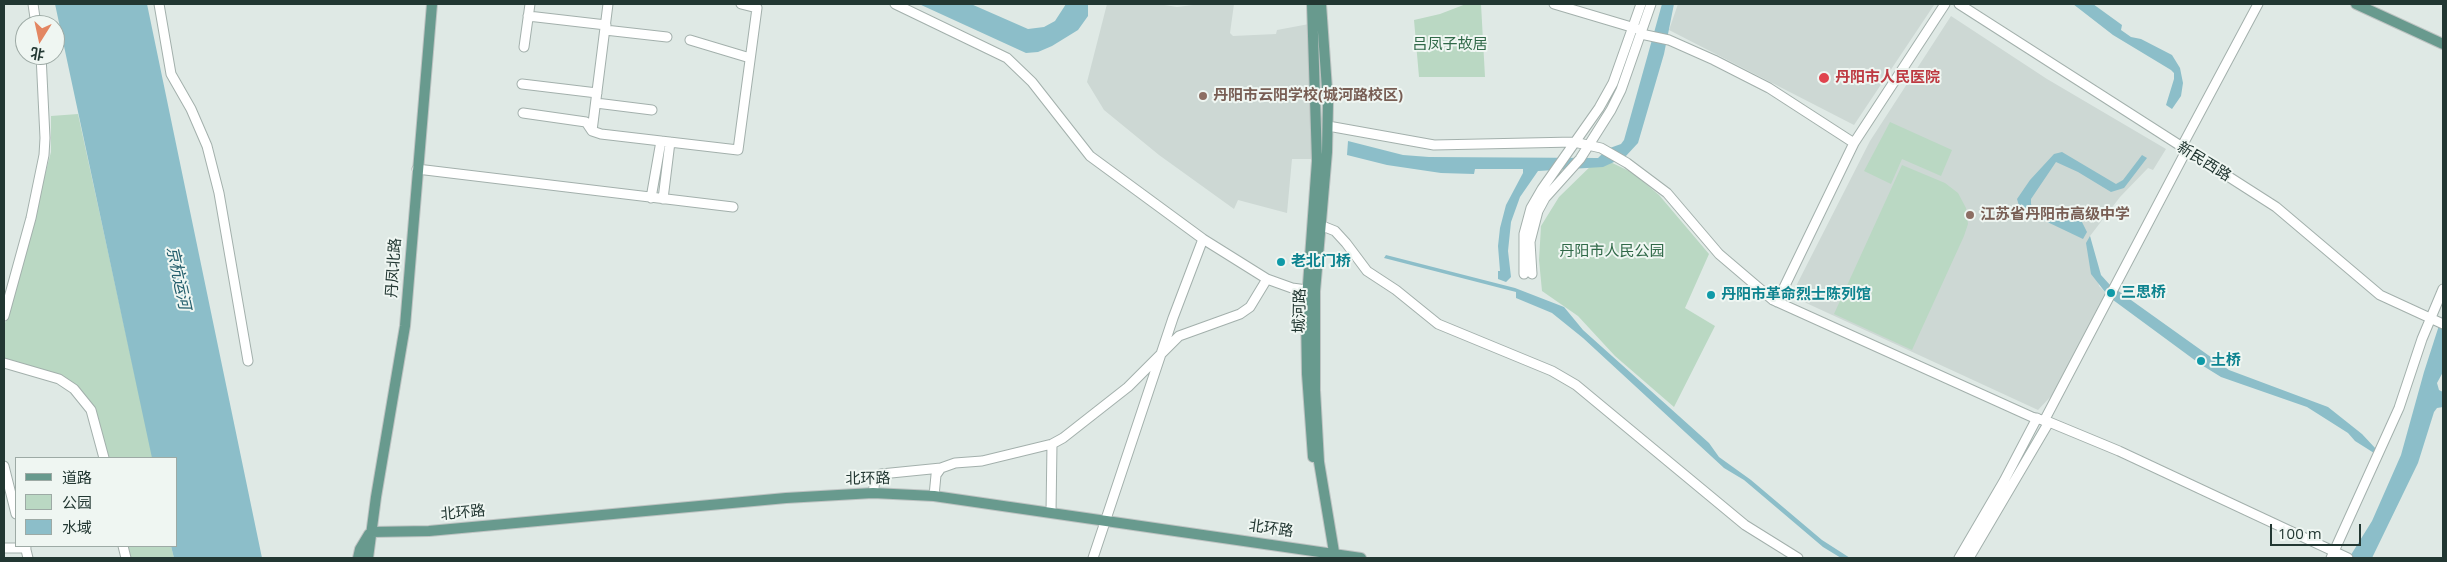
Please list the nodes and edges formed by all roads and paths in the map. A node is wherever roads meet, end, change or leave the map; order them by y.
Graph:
1 (159, 4) edge
2 (432, 4) edge
3 (530, 4) edge
4 (608, 4) edge
5 (741, 4) edge
6 (894, 4) edge
7 (1312, 4) edge
8 (1321, 4) edge
9 (1554, 4) edge
10 (1641, 4) edge
11 (1651, 4) edge
12 (1945, 4) edge
13 (1959, 4) edge
14 (2258, 4) edge
15 (2356, 4) edge
16 (2372, 4) edge
17 (528, 16) junction
18 (605, 27) junction
19 (1641, 32) junction
20 (666, 37) dead end
21 (2443, 38) edge
22 (690, 40) dead end
23 (2443, 44) edge
24 (524, 47) dead end
25 (750, 58) junction
26 (41, 65) edge
27 (522, 84) dead end
28 (597, 93) junction
29 (596, 103) junction
30 (652, 110) dead end
31 (523, 113) dead end
32 (1328, 126) junction
33 (592, 131) junction
34 (665, 141) junction
35 (1576, 142) junction
36 (1854, 143) junction
37 (1588, 145) junction
38 (2183, 149) junction
39 (417, 169) junction
40 (651, 198) junction
41 (663, 199) junction
42 (733, 207) dead end
43 (1320, 225) junction
44 (1203, 239) junction
45 (1267, 279) junction
46 (1311, 290) junction
47 (2443, 290) edge
48 (1777, 302) junction
49 (4, 316) edge
50 (2432, 320) junction
51 (2443, 324) edge
52 (1164, 351) junction
53 (248, 361) dead end
54 (4, 363) edge
55 (2043, 420) junction
56 (1052, 444) junction
57 (104, 457) edge
58 (4, 466) edge
59 (941, 468) junction
60 (873, 493) junction
61 (934, 496) junction
62 (15, 510) edge
63 (1051, 513) junction
64 (1105, 520) junction
65 (371, 532) junction
66 (25, 547) edge
67 (4, 548) edge
68 (2332, 555) edge
69 (1332, 556) edge
70 (2346, 557) edge
71 (28, 558) edge
72 (358, 558) edge
73 (368, 558) edge
74 (1092, 558) edge
75 (1361, 558) edge
76 (1798, 558) edge
77 (1959, 558) edge
78 (1968, 558) edge

1 - 53 street
2 - 39 main road, 丹凤北路
3 - 17 street
4 - 18 street
5 - 25 street
6 - 44 street
7 - 46 main road, 城河路
8 - 32 main road, 城河路
9 - 19 street
10 - 19 street
11 - 19 street
12 - 36 street
13 - 38 street, 新民西路
14 - 38 street
15 - 23 main road
16 - 21 main road
17 - 18 street
17 - 24 street
18 - 20 street
18 - 28 street
19 - 35 street
19 - 36 street
19 - 37 street
22 - 25 street
25 - 34 street
26 - 49 street
27 - 28 street
28 - 29 street
29 - 30 street
29 - 33 street
31 - 33 street
32 - 35 street
32 - 43 main road, 城河路
33 - 34 street
34 - 40 street
34 - 41 street
35 - 37 street
35 - 37 street
36 - 48 street
37 - 48 street
38 - 50 street, 新民西路
38 - 55 street
39 - 40 street
39 - 65 main road, 丹凤北路
40 - 41 street
41 - 42 street
43 - 46 main road, 城河路
43 - 76 street
44 - 45 street
44 - 52 street
45 - 46 street
45 - 52 street
46 - 69 main road, 城河路
47 - 50 street
48 - 55 street
50 - 51 street, 新民西路
50 - 68 street
52 - 56 street
52 - 64 street
54 - 57 street
55 - 68 street
55 - 77 street
55 - 78 street
56 - 59 street
56 - 63 street
58 - 62 street
59 - 60 street
59 - 61 street
60 - 61 main road, 北环路
60 - 65 main road, 北环路
61 - 63 main road, 北环路
63 - 64 main road, 北环路
64 - 69 main road, 北环路
64 - 74 street
65 - 72 main road
65 - 73 main road, 丹凤北路
66 - 67 street
66 - 71 street
68 - 70 street
69 - 75 main road, 北环路

